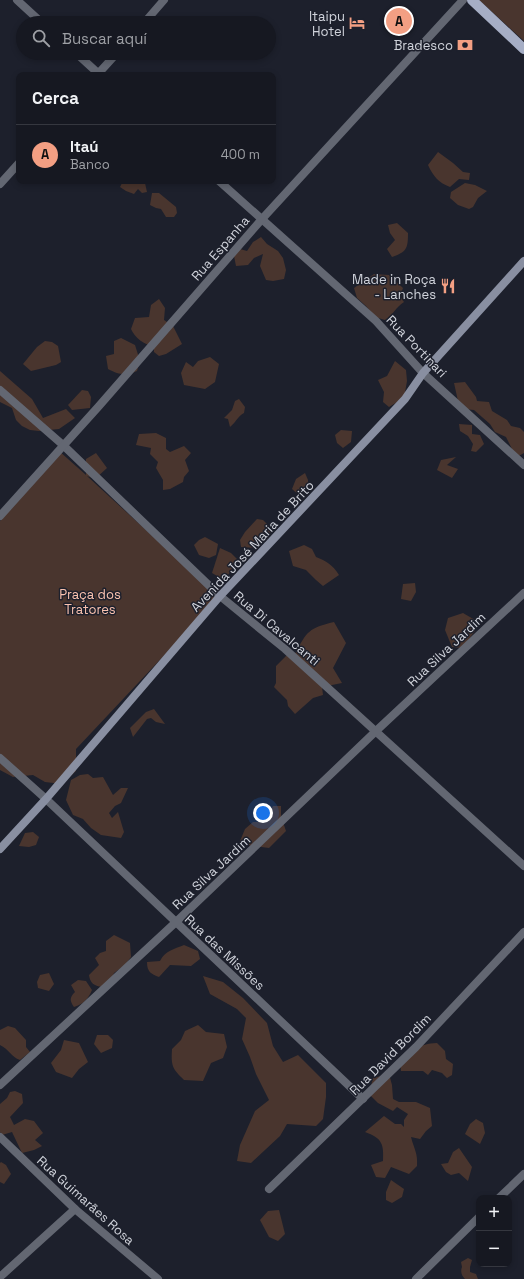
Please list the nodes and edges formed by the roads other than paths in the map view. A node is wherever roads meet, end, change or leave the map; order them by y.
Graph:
1 (16, 0) edge
2 (164, 0) edge
3 (463, 0) edge
4 (472, 0) edge
5 (34, 16) edge
6 (150, 16) edge
7 (524, 49) edge
8 (83, 60) edge
9 (111, 60) edge
10 (96, 72) edge
11 (101, 72) edge
12 (16, 166) edge
13 (0, 184) edge
14 (223, 184) edge
15 (262, 219) junction
16 (524, 262) edge
17 (423, 373) junction
18 (0, 390) edge
19 (63, 444) junction
20 (524, 465) edge
21 (0, 516) edge
22 (524, 593) edge
23 (220, 596) junction
24 (376, 731) junction
25 (0, 758) edge
26 (46, 799) junction
27 (0, 849) edge
28 (524, 866) edge
29 (176, 922) junction
30 (524, 932) edge
31 (0, 1085) edge
32 (363, 1099) junction
33 (0, 1138) edge
34 (524, 1174) edge
35 (269, 1189) dead end
36 (502, 1195) edge
37 (75, 1209) junction
38 (476, 1220) edge
39 (0, 1277) edge
40 (158, 1279) edge
41 (416, 1279) edge

1 - 5 street
2 - 6 street
3 - 15 street, Rua Espanha
4 - 7 main road
8 - 10 street
9 - 11 street
12 - 13 street
14 - 15 street, Rua Portinari
15 - 17 street, Rua Portinari
15 - 19 street, Rua Espanha
16 - 17 main road, Avenida José Maria de Brito
17 - 20 street, Rua Portinari
17 - 23 main road, Avenida José Maria de Brito
18 - 19 street, Rua Di Cavalcanti
19 - 21 street, Rua Espanha
19 - 23 street, Rua Di Cavalcanti
22 - 24 street, Rua Silva Jardim
23 - 24 street, Rua Di Cavalcanti
23 - 26 main road, Avenida José Maria de Brito
24 - 28 street, Rua Di Cavalcanti
24 - 29 street, Rua Silva Jardim
25 - 26 street, Rua das Missões
26 - 27 main road, Avenida José Maria de Brito
26 - 29 street, Rua das Missões
29 - 31 street, Rua Silva Jardim
29 - 32 street, Rua das Missões
30 - 32 street, Rua David Bordim
32 - 35 street, Rua David Bordim
33 - 37 street, Rua Guimarães Rosa
34 - 36 street
37 - 39 street
37 - 40 street, Rua Guimarães Rosa
38 - 41 street

